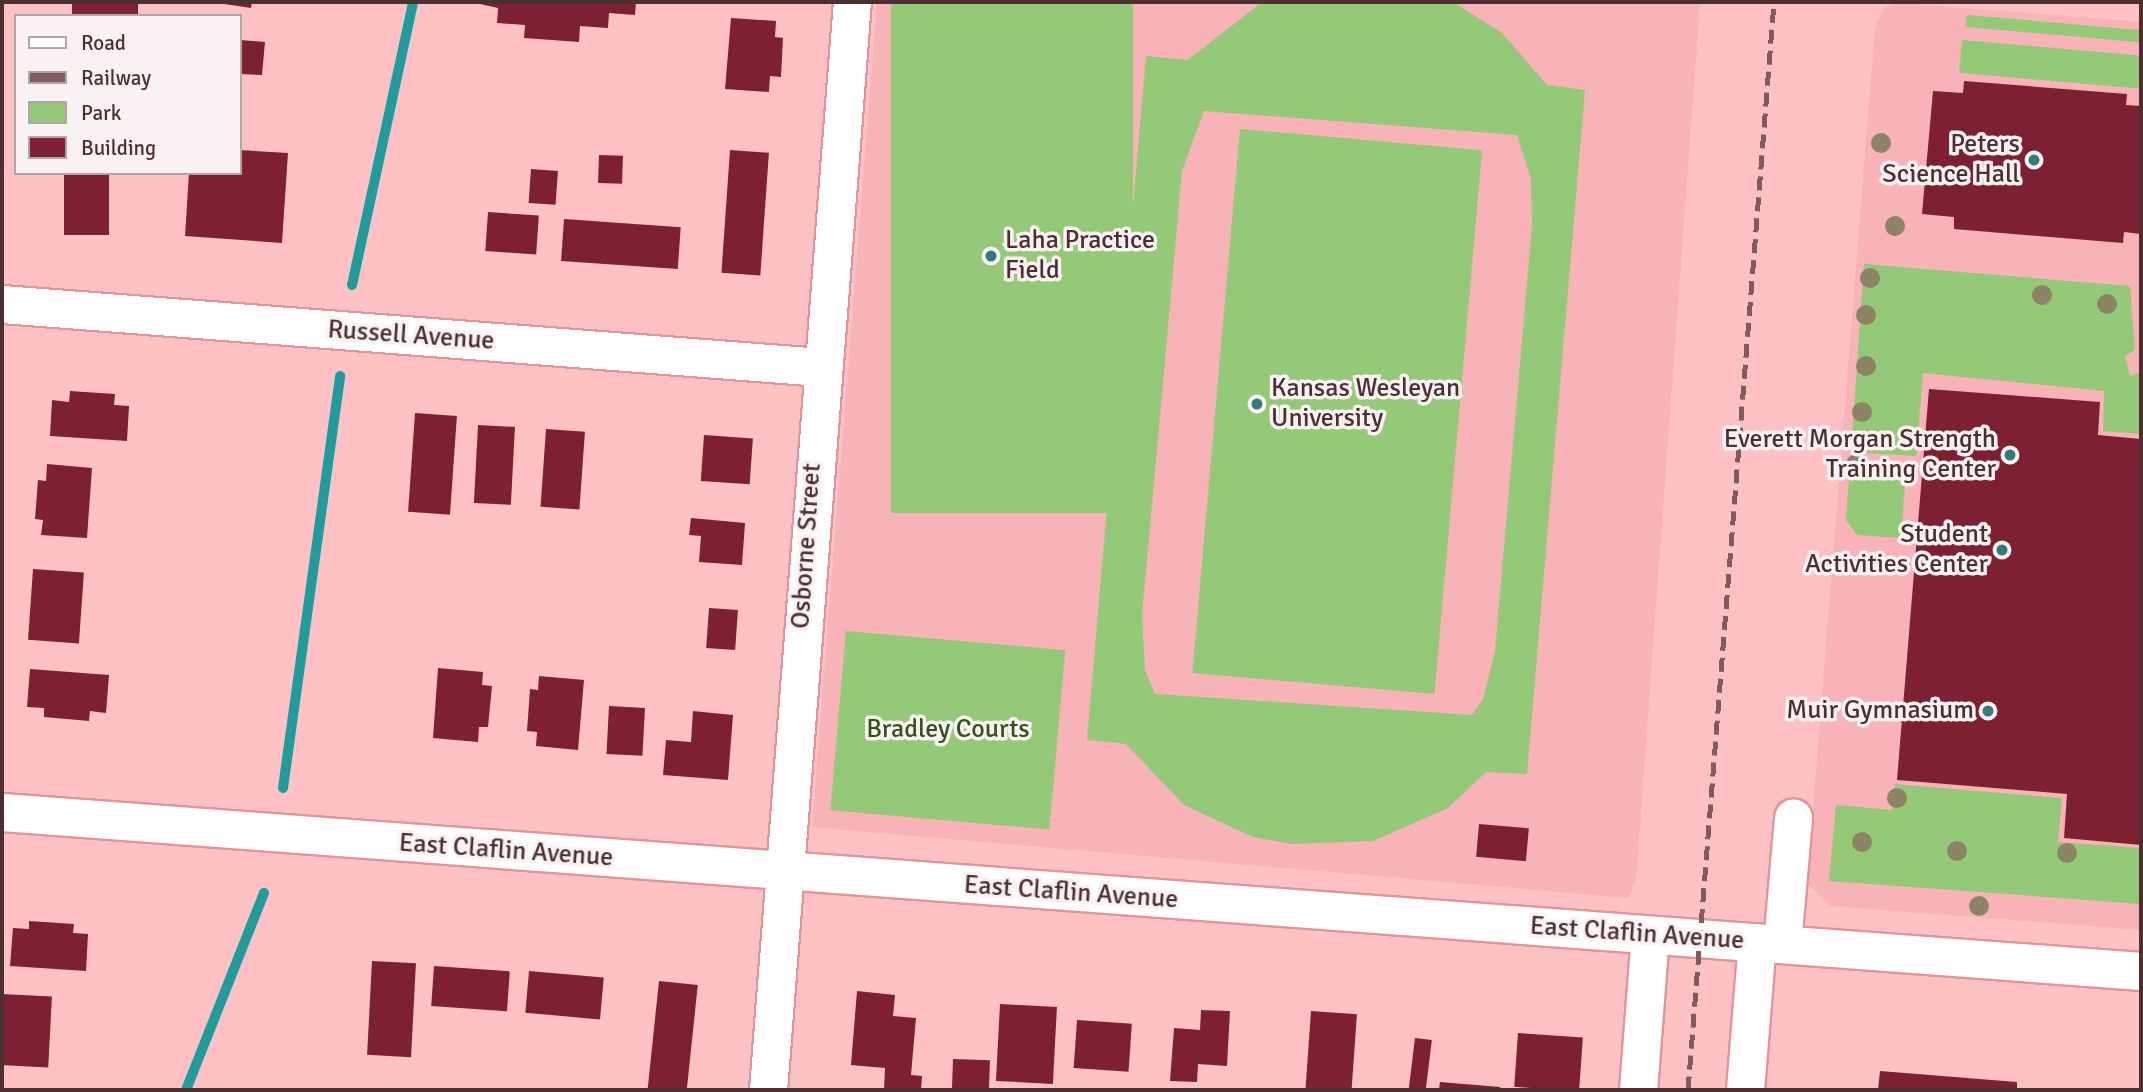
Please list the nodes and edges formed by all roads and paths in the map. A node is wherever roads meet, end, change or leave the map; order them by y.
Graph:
1 (852, 2) edge
2 (2, 304) edge
3 (820, 367) junction
4 (2, 812) edge
5 (1793, 817) dead end
6 (784, 872) junction
7 (1650, 935) junction
8 (1770, 943) junction
9 (2141, 971) edge
10 (768, 1090) edge
11 (1638, 1090) edge
12 (1745, 1090) edge

1 - 3 street, Osborne Street
2 - 3 street, Russell Avenue
3 - 6 street, Osborne Street
4 - 6 street, East Claflin Avenue
5 - 8 street
6 - 7 street, East Claflin Avenue
6 - 10 street, Osborne Street
7 - 8 street, East Claflin Avenue
7 - 11 street
8 - 9 street, East Claflin Avenue
8 - 12 street

